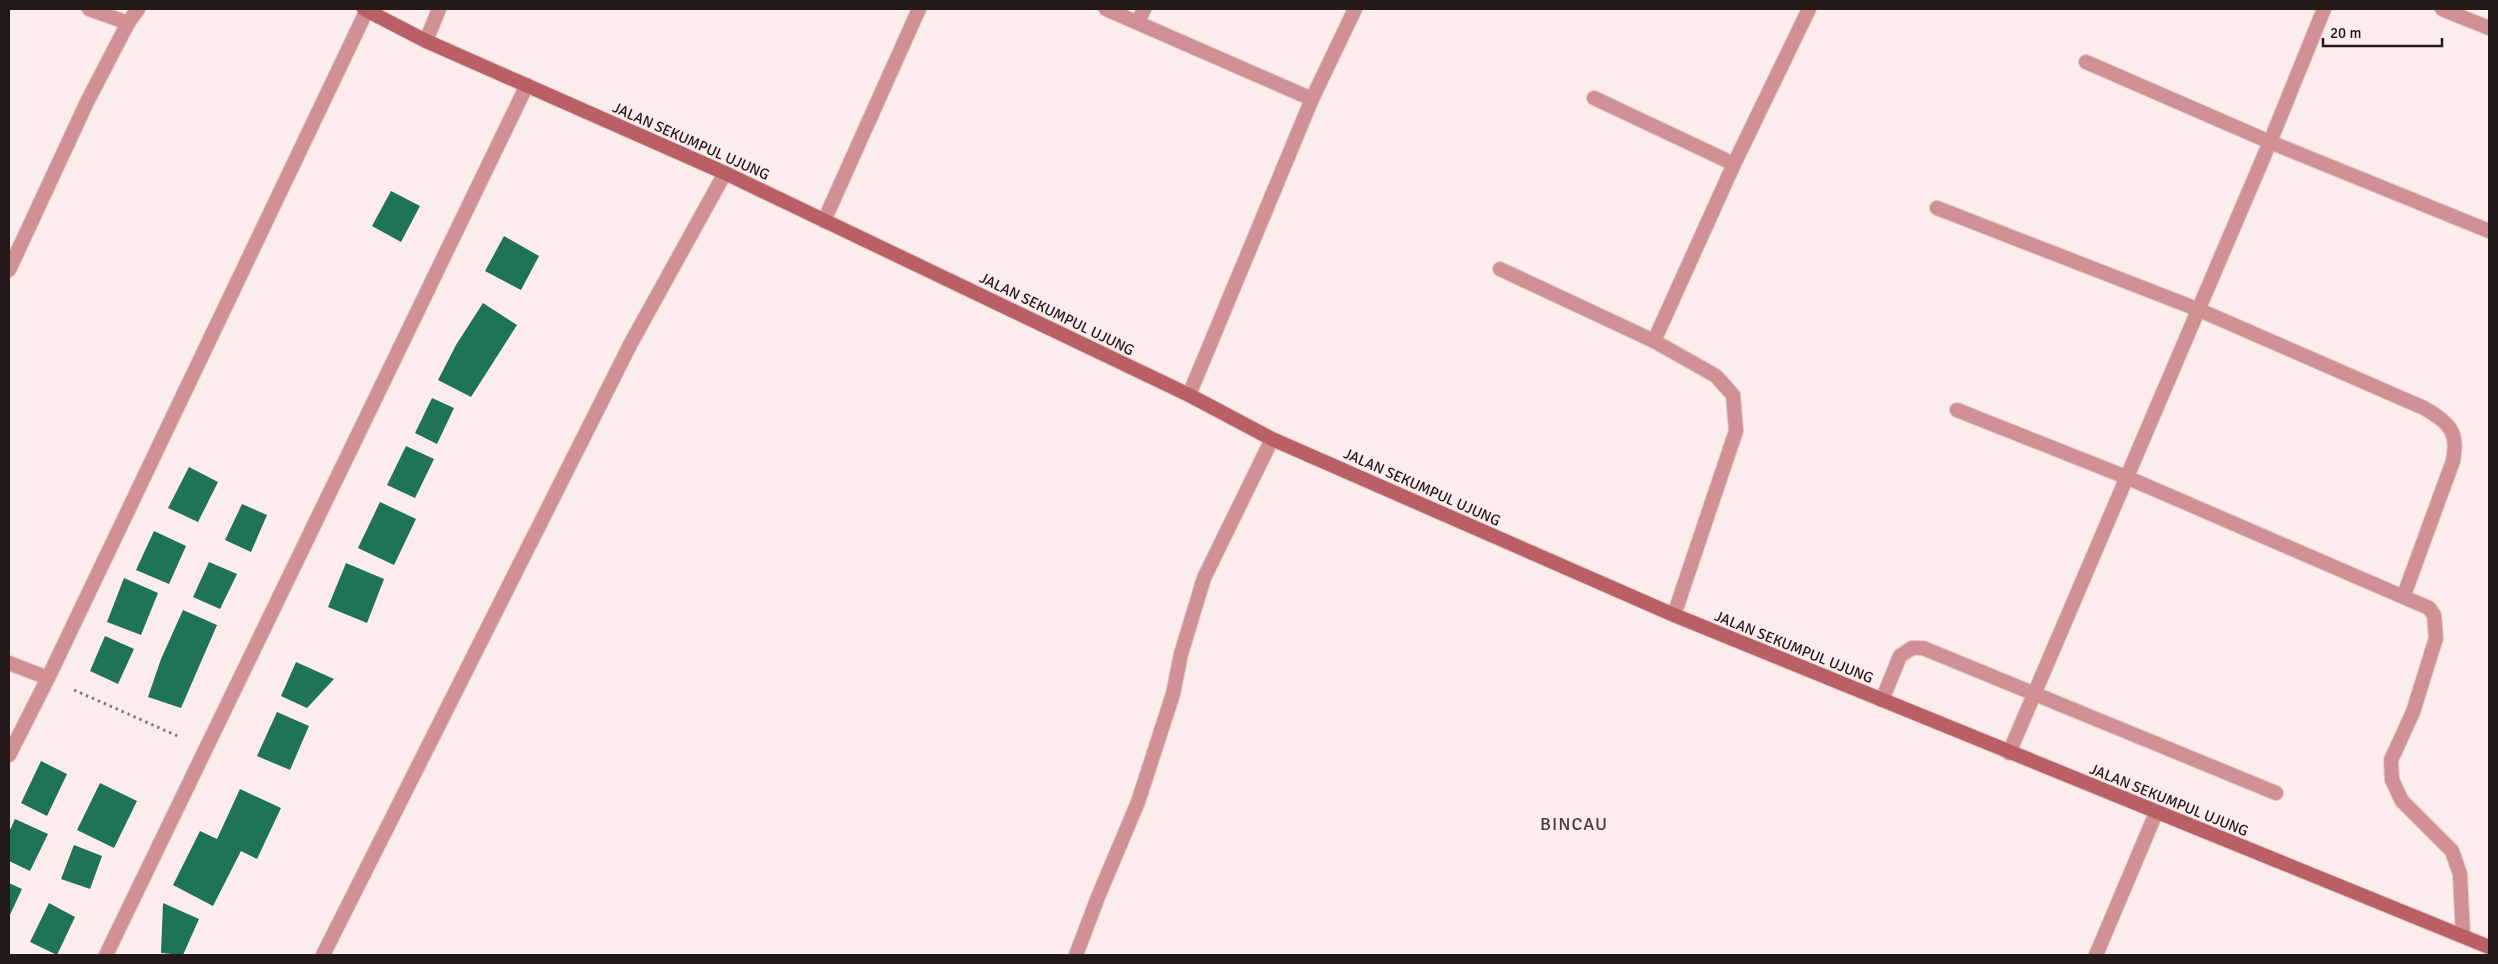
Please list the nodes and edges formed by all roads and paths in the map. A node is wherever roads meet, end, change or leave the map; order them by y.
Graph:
1 (89, 9) edge
2 (138, 9) edge
3 (365, 9) edge
4 (439, 9) edge
5 (919, 9) edge
6 (1106, 9) edge
7 (1144, 9) edge
8 (1356, 9) edge
9 (1809, 9) edge
10 (2324, 9) edge
11 (2442, 9) edge
12 (1138, 22) junction
13 (128, 23) junction
14 (2489, 28) edge
15 (426, 41) junction
16 (2086, 62) dead end
17 (527, 85) junction
18 (1594, 98) dead end
19 (1312, 99) junction
20 (2270, 142) junction
21 (1734, 164) junction
22 (725, 173) junction
23 (1937, 208) dead end
24 (824, 221) junction
25 (2489, 231) edge
26 (9, 270) edge
27 (1500, 270) dead end
28 (2197, 309) junction
29 (1654, 341) junction
30 (1189, 396) junction
31 (1957, 410) dead end
32 (1272, 439) junction
33 (2126, 477) junction
34 (2404, 596) junction
35 (1674, 616) junction
36 (9, 663) edge
37 (48, 678) junction
38 (2034, 695) junction
39 (1882, 700) junction
40 (206, 748) junction
41 (2009, 753) junction
42 (9, 754) edge
43 (2276, 794) dead end
44 (2156, 813) junction
45 (2463, 936) junction
46 (2489, 947) edge
47 (106, 955) edge
48 (323, 955) edge
49 (1076, 955) edge
50 (2096, 955) edge

1 - 13 street
2 - 13 street
3 - 15 main road, JALAN SEKUMPUL UJUNG
3 - 37 street
4 - 15 street
5 - 24 street
6 - 12 street
7 - 12 street
8 - 19 street
9 - 21 street
10 - 20 street
11 - 14 street
12 - 19 street
13 - 26 street
15 - 17 main road, JALAN SEKUMPUL UJUNG
16 - 20 street
17 - 22 main road, JALAN SEKUMPUL UJUNG
17 - 40 street
18 - 21 street
19 - 30 street
20 - 25 street
20 - 28 street
21 - 29 street
22 - 24 main road, JALAN SEKUMPUL UJUNG
22 - 48 street
23 - 28 street
24 - 30 main road, JALAN SEKUMPUL UJUNG
27 - 29 street
28 - 33 street
28 - 34 street
29 - 35 street
30 - 32 main road, JALAN SEKUMPUL UJUNG
31 - 33 street
32 - 35 main road, JALAN SEKUMPUL UJUNG
32 - 49 street
33 - 34 street
33 - 38 street
34 - 45 street
35 - 39 main road, JALAN SEKUMPUL UJUNG
36 - 37 street
37 - 40 path
37 - 42 street
38 - 39 street
38 - 41 street
38 - 43 street
39 - 41 main road, JALAN SEKUMPUL UJUNG
40 - 47 street
41 - 44 main road, JALAN SEKUMPUL UJUNG
44 - 45 main road, JALAN SEKUMPUL UJUNG
44 - 50 street
45 - 46 main road, JALAN SEKUMPUL UJUNG

